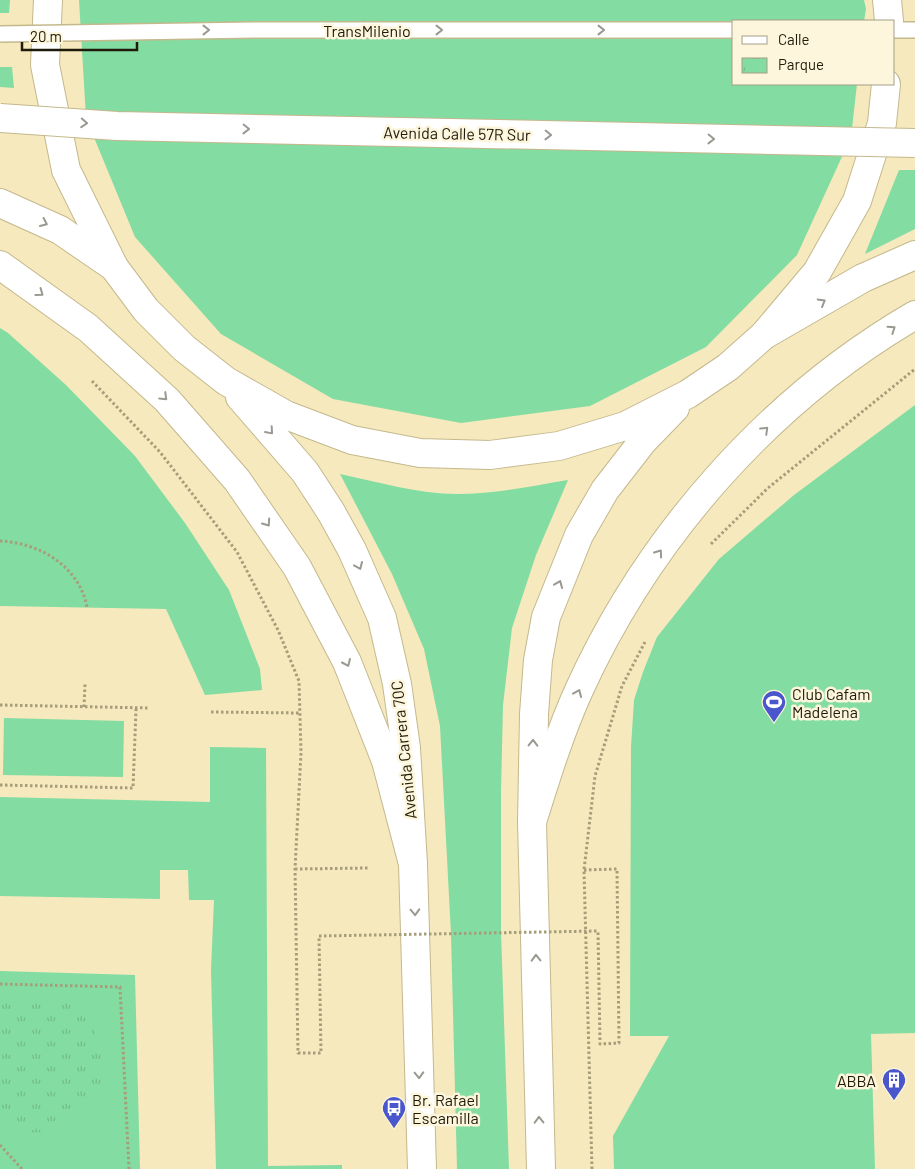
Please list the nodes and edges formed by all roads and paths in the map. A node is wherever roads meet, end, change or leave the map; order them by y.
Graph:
1 (48, 0) edge
2 (887, 0) edge
3 (889, 20) edge
4 (732, 30) edge
5 (895, 30) edge
6 (915, 30) edge
7 (0, 34) edge
8 (886, 85) edge
9 (0, 118) edge
10 (915, 144) edge
11 (0, 202) edge
12 (915, 255) edge
13 (0, 265) edge
14 (114, 267) junction
15 (915, 315) edge
16 (764, 335) junction
17 (915, 369) edge
18 (88, 377) dead end
19 (226, 381) junction
20 (688, 394) junction
21 (0, 541) edge
22 (706, 550) dead end
23 (87, 608) dead end
24 (649, 635) dead end
25 (85, 684) dead end
26 (0, 705) edge
27 (84, 707) junction
28 (149, 708) dead end
29 (136, 709) junction
30 (211, 712) dead end
31 (300, 713) junction
32 (0, 786) edge
33 (532, 822) junction
34 (413, 864) junction
35 (369, 868) dead end
36 (295, 869) junction
37 (584, 870) junction
38 (0, 984) edge
39 (0, 1145) edge
40 (22, 1169) edge
41 (129, 1169) edge
42 (422, 1169) edge
43 (541, 1169) edge
44 (592, 1169) edge

1 - 14 main road
2 - 3 main road
7 -> 4 lane, TransMilenio, bridge
5 - 6 lane
8 - 16 main road
9 -> 10 main road, Avenida Calle 57R Sur, bridge
11 -> 14 main road
16 -> 12 main road
13 -> 34 main road
14 - 19 main road
33 -> 15 main road
16 - 20 main road
17 - 22 path
18 - 31 path
19 - 20 main road
19 -> 34 main road, Avenida Carrera 70C
33 -> 20 main road
21 - 23 path
24 - 37 path
25 - 27 path
26 - 27 path
27 - 29 path
28 - 29 path
29 - 32 path
30 - 31 path
31 - 36 path
43 -> 33 main road
34 -> 42 main road, Avenida Carrera 70C
35 - 36 path
36 - 37 path, bridge
37 - 44 path
38 - 41 path
39 - 40 path

